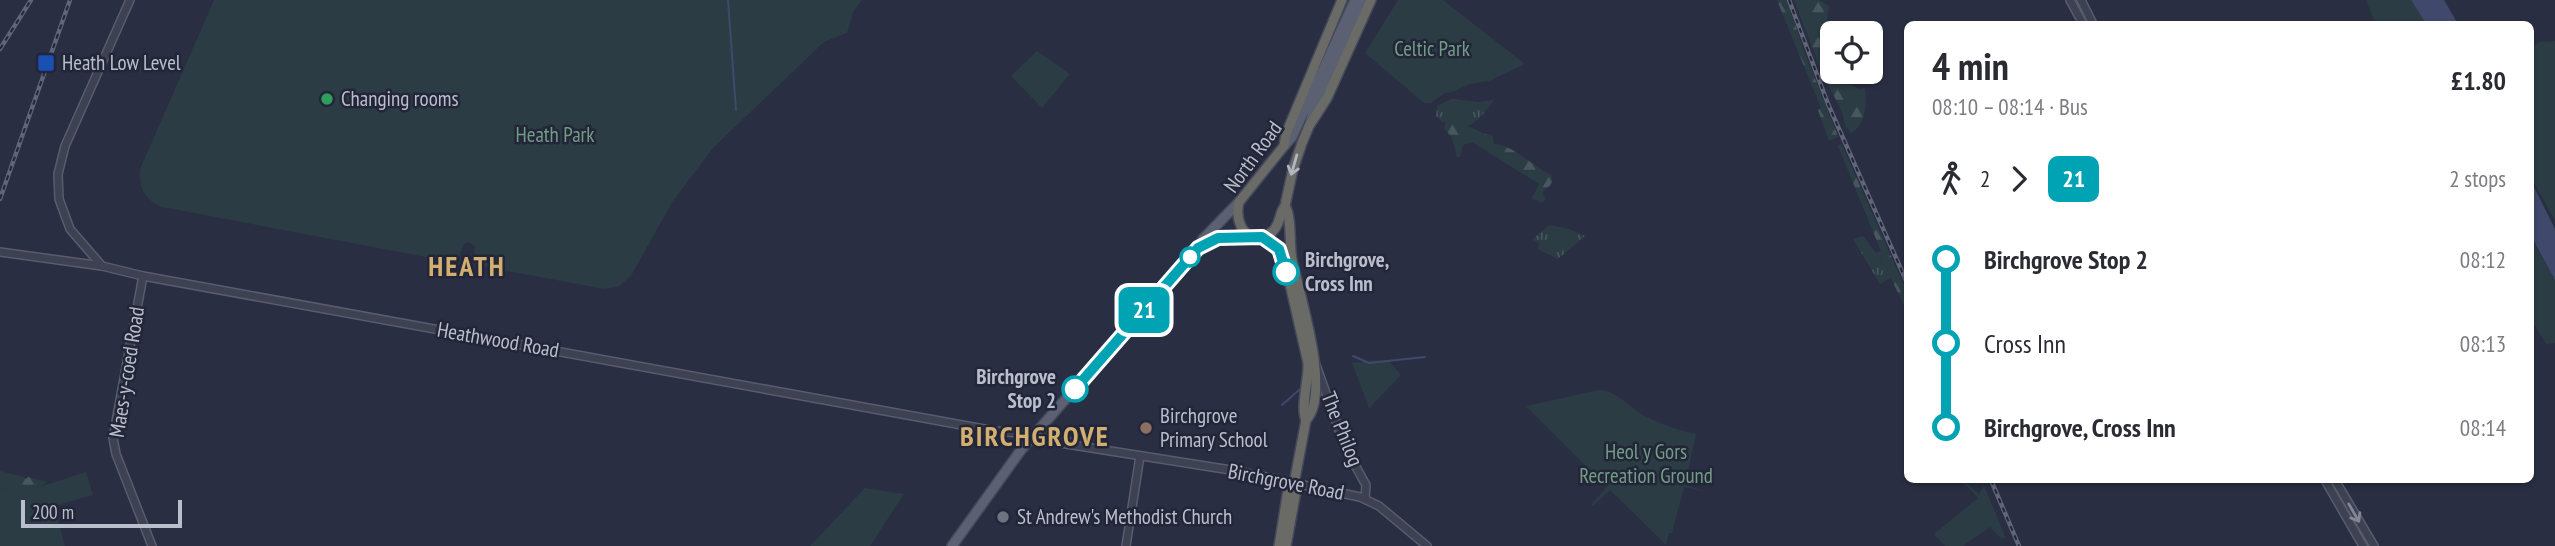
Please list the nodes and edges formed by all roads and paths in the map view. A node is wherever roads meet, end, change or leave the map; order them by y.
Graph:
1 (130, 0) edge
2 (1344, 0) edge
3 (1355, 0) edge
4 (1363, 0) edge
5 (1371, 0) edge
6 (2070, 0) edge
7 (2081, 0) edge
8 (2081, 21) edge
9 (2092, 21) edge
10 (1314, 99) junction
11 (1309, 126) junction
12 (1284, 146) junction
13 (1239, 202) junction
14 (1285, 206) junction
15 (1258, 237) junction
16 (1198, 248) junction
17 (0, 253) edge
18 (102, 266) junction
19 (143, 276) junction
20 (1312, 364) junction
21 (1031, 437) junction
22 (1140, 456) junction
23 (2327, 483) edge
24 (2337, 483) edge
25 (1294, 484) junction
26 (1365, 499) junction
27 (152, 546) edge
28 (952, 546) edge
29 (1126, 546) edge
30 (1279, 546) edge
31 (1286, 546) edge
32 (1427, 546) edge
33 (2363, 546) edge
34 (2374, 546) edge

1 - 18 street
2 - 12 highway
3 - 10 main road, North Road
4 - 10 main road, North Road
5 - 11 highway
6 - 8 street
7 - 9 street
10 - 11 main road, North Road
10 - 12 main road, North Road
11 -> 14 highway, North Road
12 - 13 highway, North Road
13 - 15 highway, North Road
13 - 16 main road
14 - 15 highway, North Road
14 - 20 highway
15 - 16 main road
15 - 20 highway
16 - 21 main road
17 - 18 street, Heathwood Road
18 - 19 street, Heathwood Road
19 - 21 street, Heathwood Road
19 - 27 street, Maes-y-coed Road
20 - 25 highway
20 - 26 street, The Philog
21 - 22 street, Birchgrove Road
21 - 28 main road
22 - 25 street, Birchgrove Road
22 - 29 street
23 - 33 street
24 -> 34 street
25 - 26 street, Birchgrove Road
25 - 30 highway
25 - 31 highway
26 - 32 street

